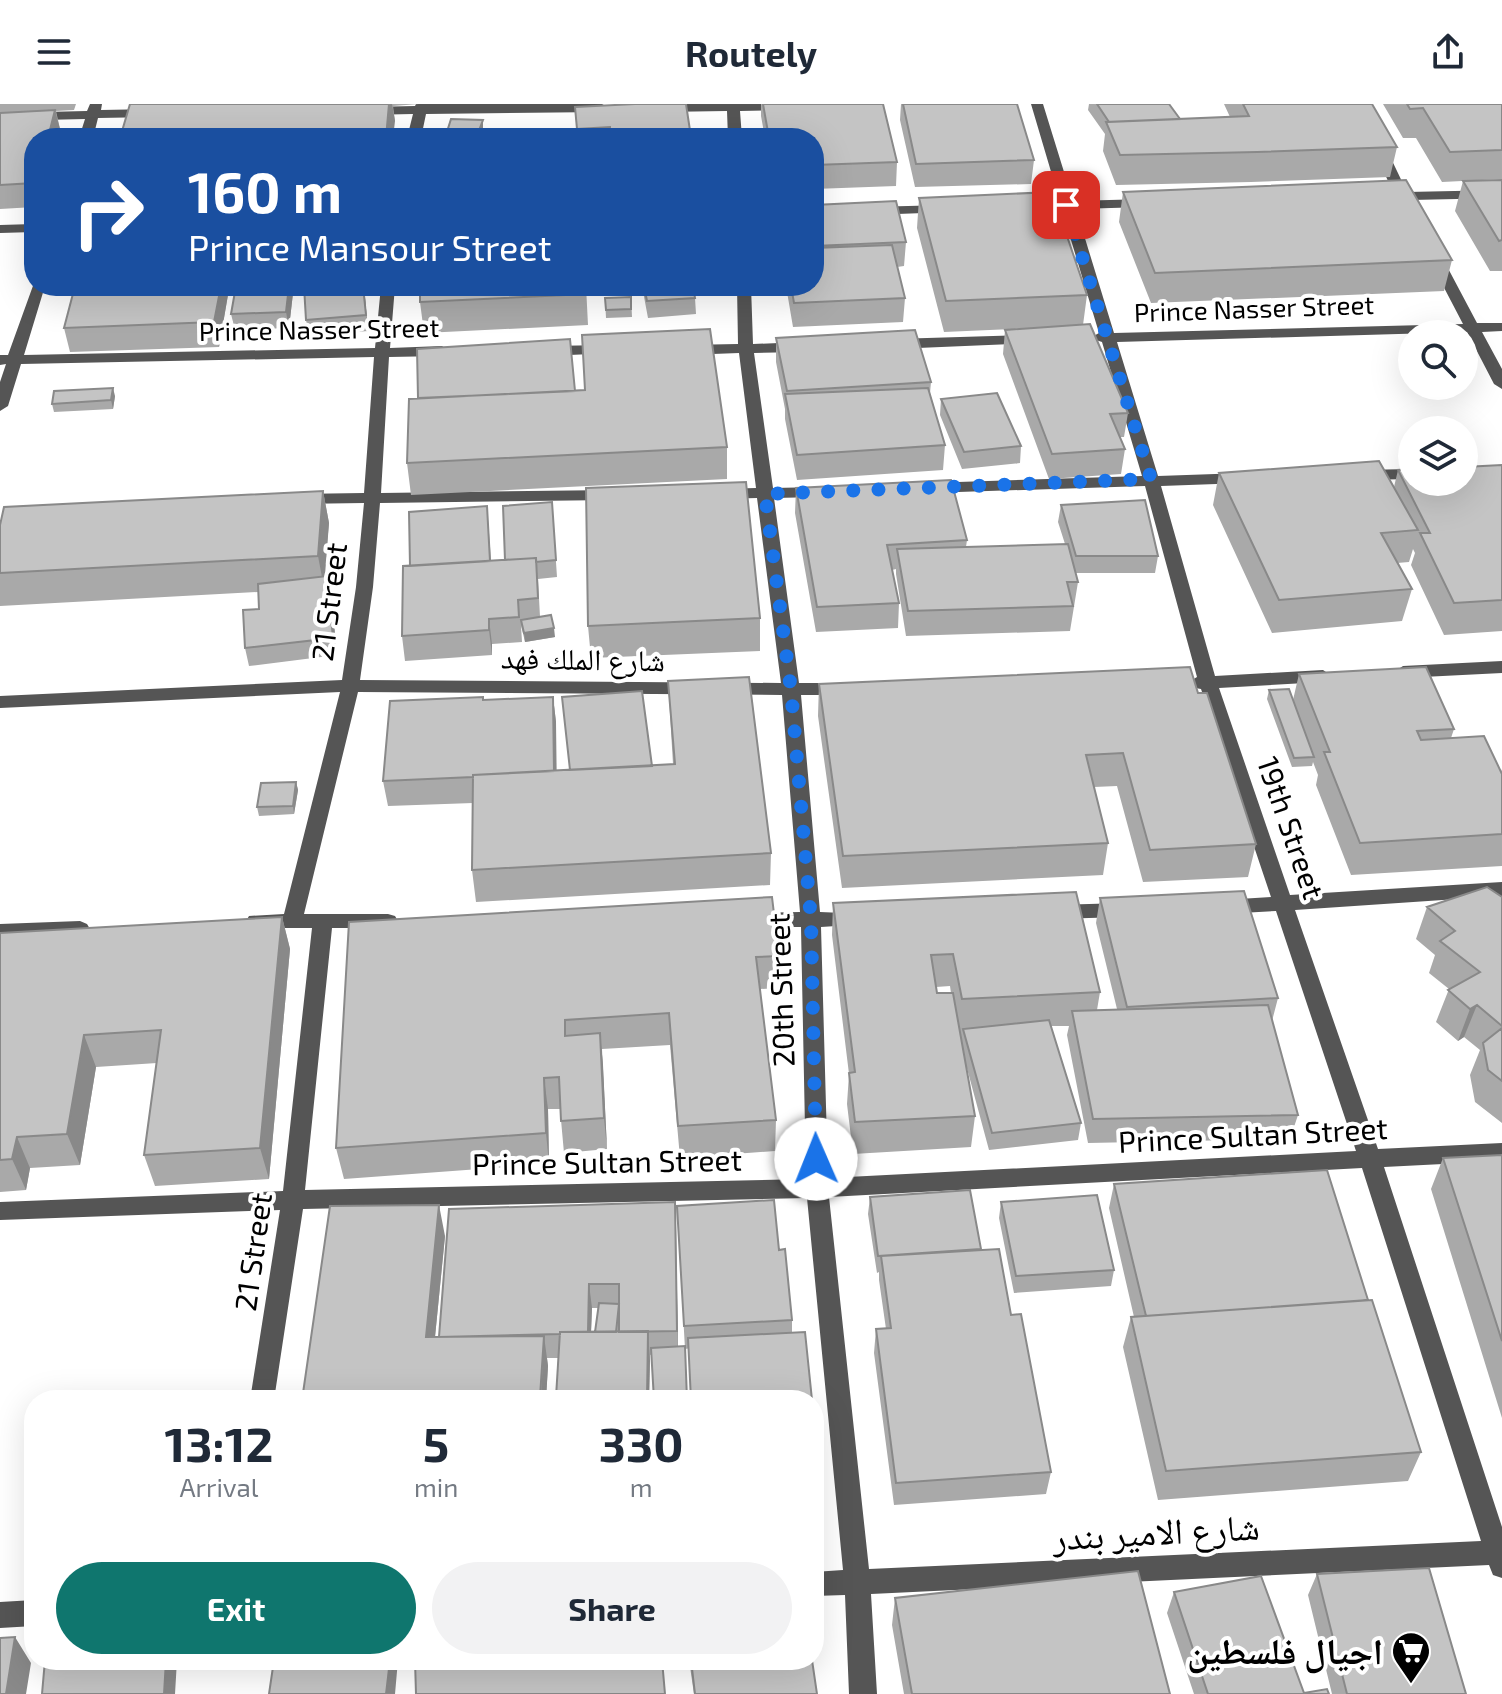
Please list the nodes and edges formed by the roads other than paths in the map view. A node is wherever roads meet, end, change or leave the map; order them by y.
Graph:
1 (1037, 104) edge
2 (1359, 104) edge
3 (805, 105) edge
4 (733, 106) edge
5 (421, 107) edge
6 (624, 108) edge
7 (655, 108) edge
8 (95, 109) edge
9 (358, 111) edge
10 (171, 113) edge
11 (0, 117) edge
12 (416, 128) edge
13 (734, 128) edge
14 (1502, 194) edge
15 (1402, 196) junction
16 (1370, 197) edge
17 (1162, 203) edge
18 (1066, 205) junction
19 (1035, 206) edge
20 (956, 209) edge
21 (861, 212) edge
22 (1416, 222) edge
23 (24, 228) edge
24 (0, 229) edge
25 (1430, 249) edge
26 (34, 296) edge
27 (387, 296) edge
28 (744, 296) edge
29 (1468, 320) edge
30 (1502, 327) edge
31 (1478, 328) edge
32 (1398, 330) edge
33 (1108, 337) junction
34 (1076, 338) edge
35 (1045, 339) edge
36 (1478, 339) edge
37 (872, 345) edge
38 (825, 347) edge
39 (746, 349) junction
40 (619, 350) edge
41 (667, 350) edge
42 (460, 351) edge
43 (524, 351) edge
44 (381, 352) junction
45 (7, 360) edge
46 (1502, 384) edge
47 (0, 406) edge
48 (1398, 474) edge
49 (1335, 476) edge
50 (1258, 477) edge
51 (1151, 479) junction
52 (904, 489) edge
53 (842, 491) edge
54 (702, 494) edge
55 (765, 494) junction
56 (624, 495) edge
57 (374, 496) junction
58 (281, 500) edge
59 (1502, 667) edge
60 (1378, 673) edge
61 (1347, 675) edge
62 (1177, 683) edge
63 (1208, 683) junction
64 (350, 686) junction
65 (868, 689) edge
66 (791, 690) junction
67 (0, 702) edge
68 (1502, 889) edge
69 (1285, 905) junction
70 (1206, 907) edge
71 (1143, 909) edge
72 (1032, 913) edge
73 (874, 918) edge
74 (293, 919) junction
75 (732, 920) edge
76 (811, 920) junction
77 (401, 921) edge
78 (231, 922) edge
79 (323, 922) junction
80 (108, 927) edge
81 (0, 932) edge
82 (1502, 1152) edge
83 (1371, 1161) junction
84 (817, 1188) junction
85 (293, 1200) junction
86 (0, 1211) edge
87 (264, 1390) edge
88 (1501, 1557) edge
89 (857, 1582) junction
90 (824, 1584) edge
91 (24, 1614) edge
92 (0, 1615) edge
93 (863, 1694) edge

1 - 18 street, 19th Street
2 - 15 street
3 - 4 street
4 - 7 street
4 - 13 street
5 - 6 street
5 - 9 street
5 - 12 street
8 - 10 street
8 - 11 street
14 - 15 street
15 - 16 street
15 - 22 street
17 - 18 street
18 - 19 street
18 - 33 street, 19th Street
20 - 21 street
23 - 24 street
25 - 29 street
26 - 45 street
27 - 44 street, 21 Street
28 - 39 street, 20th Street
30 - 31 street, Prince Nasser Street
32 - 33 street, Prince Nasser Street
33 - 34 street, Prince Nasser Street
33 - 51 street, 19th Street
35 - 37 street
36 - 46 street
38 - 39 street
39 - 41 street
39 - 55 street, 20th Street
40 - 43 street
42 - 44 street, Prince Nasser Street
44 - 45 street, Prince Nasser Street
44 - 57 street, 21 Street
45 - 47 street
48 - 49 street
50 - 51 street
51 - 52 street
51 - 63 street, 19th Street
53 - 55 street
54 - 55 street
55 - 66 street, 20th Street
56 - 57 street
57 - 58 street
57 - 64 street, 21 Street
59 - 60 street
61 - 63 street
62 - 63 street
63 - 69 street, 19th Street
64 - 66 street, شارع الملك فهد
64 - 67 street, شارع الملك فهد
64 - 74 street, 21 Street
65 - 66 street, شارع الملك فهد
66 - 76 street, 20th Street
68 - 69 street
69 - 70 street
69 - 83 street, 19th Street
71 - 72 street
73 - 76 street
74 - 78 street
74 - 79 street
75 - 76 street
76 - 84 street, 20th Street
77 - 79 street
79 - 85 street, 21 Street
80 - 81 street
82 - 83 street, Prince Sultan Street
83 - 84 street, Prince Sultan Street
83 - 88 street, 19th Street
84 - 85 street, Prince Sultan Street
84 - 89 street, 20th Street
85 - 86 street, Prince Sultan Street
85 - 87 street, 21 Street
88 - 89 street, شارع الامير بندر
89 - 90 street, شارع الامير بندر
89 - 93 street, 20th Street
91 - 92 street

